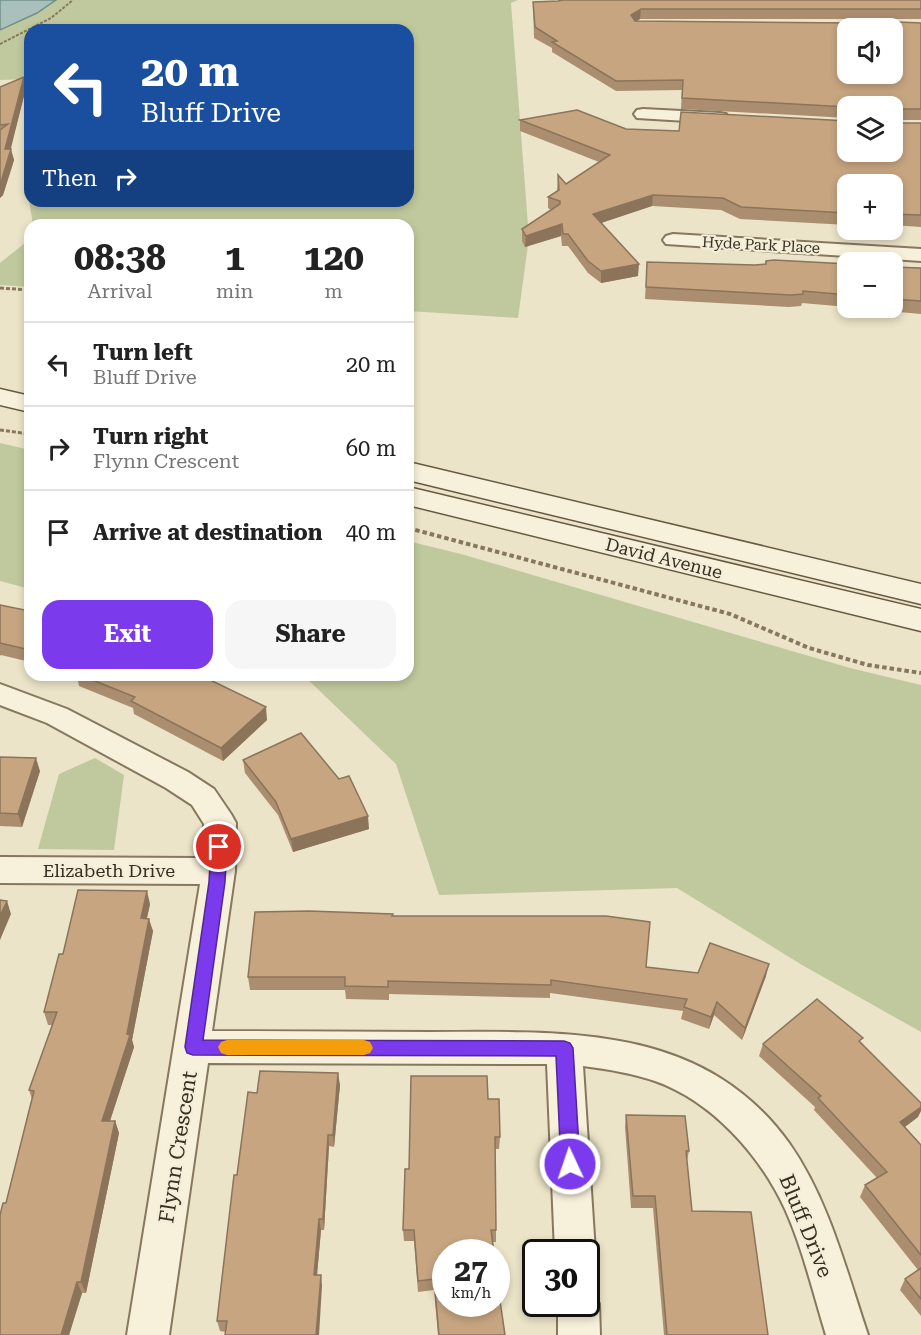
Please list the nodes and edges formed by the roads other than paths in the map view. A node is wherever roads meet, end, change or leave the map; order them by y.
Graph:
1 (643, 114) dead end
2 (732, 119) edge
3 (673, 240) dead end
4 (921, 255) edge
5 (0, 374) edge
6 (24, 380) edge
7 (0, 397) edge
8 (24, 403) edge
9 (414, 472) edge
10 (414, 497) edge
11 (921, 594) edge
12 (921, 620) edge
13 (0, 694) edge
14 (0, 870) edge
15 (219, 871) junction
16 (193, 1047) junction
17 (564, 1048) junction
18 (574, 1239) edge
19 (578, 1317) edge
20 (148, 1335) edge
21 (579, 1335) edge
22 (847, 1335) edge

1 - 2 street
3 - 4 street, Hyde Park Place
5 - 6 main road
7 - 8 main road
9 - 11 main road, David Avenue
10 - 12 main road, David Avenue
13 - 15 street, Flynn Crescent
14 - 15 street, Elizabeth Drive
15 - 16 street, Flynn Crescent
16 - 17 street, Bluff Drive
16 - 20 street, Flynn Crescent
17 - 18 street
17 - 22 street, Bluff Drive
19 - 21 street

